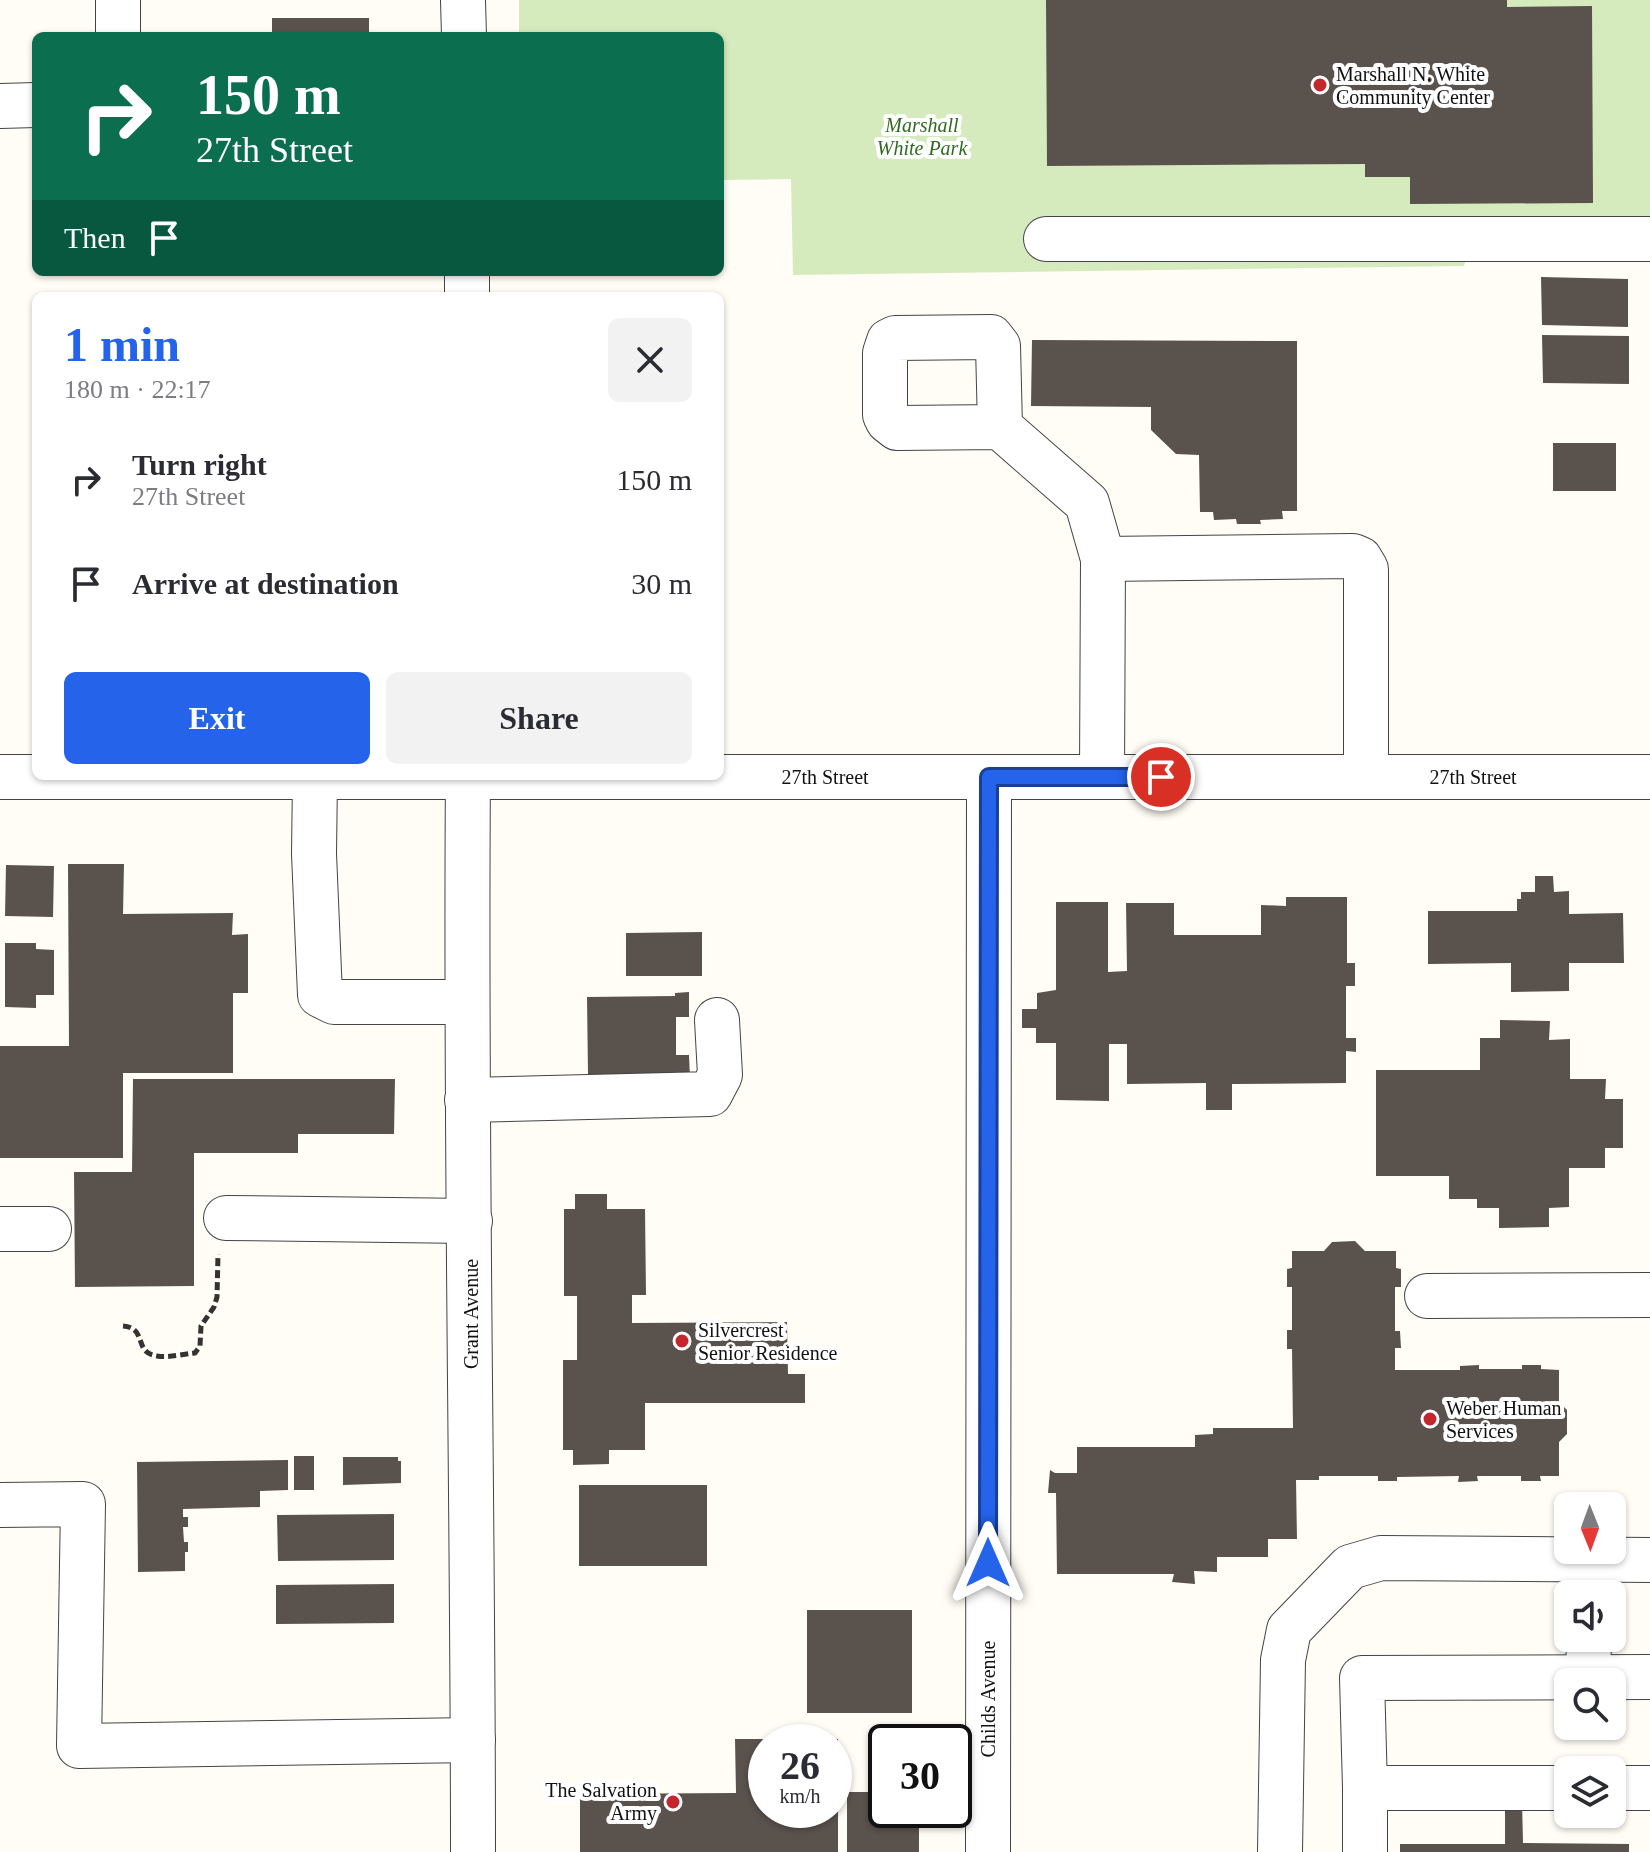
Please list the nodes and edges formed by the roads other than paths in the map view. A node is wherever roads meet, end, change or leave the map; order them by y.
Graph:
1 (118, 0) edge
2 (463, 0) edge
3 (118, 32) edge
4 (464, 32) edge
5 (32, 105) edge
6 (0, 106) edge
7 (1046, 239) dead end
8 (1650, 239) edge
9 (1000, 427) dead end
10 (1103, 559) junction
11 (724, 776) edge
12 (0, 777) edge
13 (32, 777) edge
14 (989, 777) junction
15 (1102, 777) junction
16 (1366, 777) junction
17 (1650, 777) edge
18 (315, 780) edge
19 (468, 780) edge
20 (466, 1002) junction
21 (717, 1020) dead end
22 (467, 1100) junction
23 (226, 1218) road end
24 (470, 1221) junction
25 (0, 1229) edge
26 (49, 1229) dead end
27 (1650, 1295) edge
28 (1427, 1296) dead end
29 (0, 1505) edge
30 (1650, 1560) edge
31 (1589, 1577) edge
32 (1588, 1658) edge
33 (1650, 1677) edge
34 (473, 1740) junction
35 (1365, 1788) junction
36 (1554, 1788) edge
37 (1626, 1788) edge
38 (1650, 1788) edge
39 (473, 1852) edge
40 (988, 1852) edge
41 (1280, 1852) edge
42 (1365, 1852) edge

1 - 3 street
2 - 4 street
5 - 6 street
7 - 8 street
9 - 10 street
10 - 15 street
10 - 16 street
11 - 14 street, 27th Street
12 - 13 street, 27th Street
14 - 15 street, 27th Street
14 - 40 street, Childs Avenue
15 - 16 street, 27th Street
16 - 17 street, 27th Street
18 - 20 street
19 - 20 street, Grant Avenue
20 - 22 street, Grant Avenue
21 - 22 street
22 - 24 street, Grant Avenue
23 - 24 street
24 - 34 street, Grant Avenue
25 - 26 street
27 - 28 street
29 - 34 street
30 - 31 street
31 - 41 street
32 - 33 street
32 - 35 street
34 - 39 street, Grant Avenue
35 - 36 street
35 - 42 street
37 - 38 street

